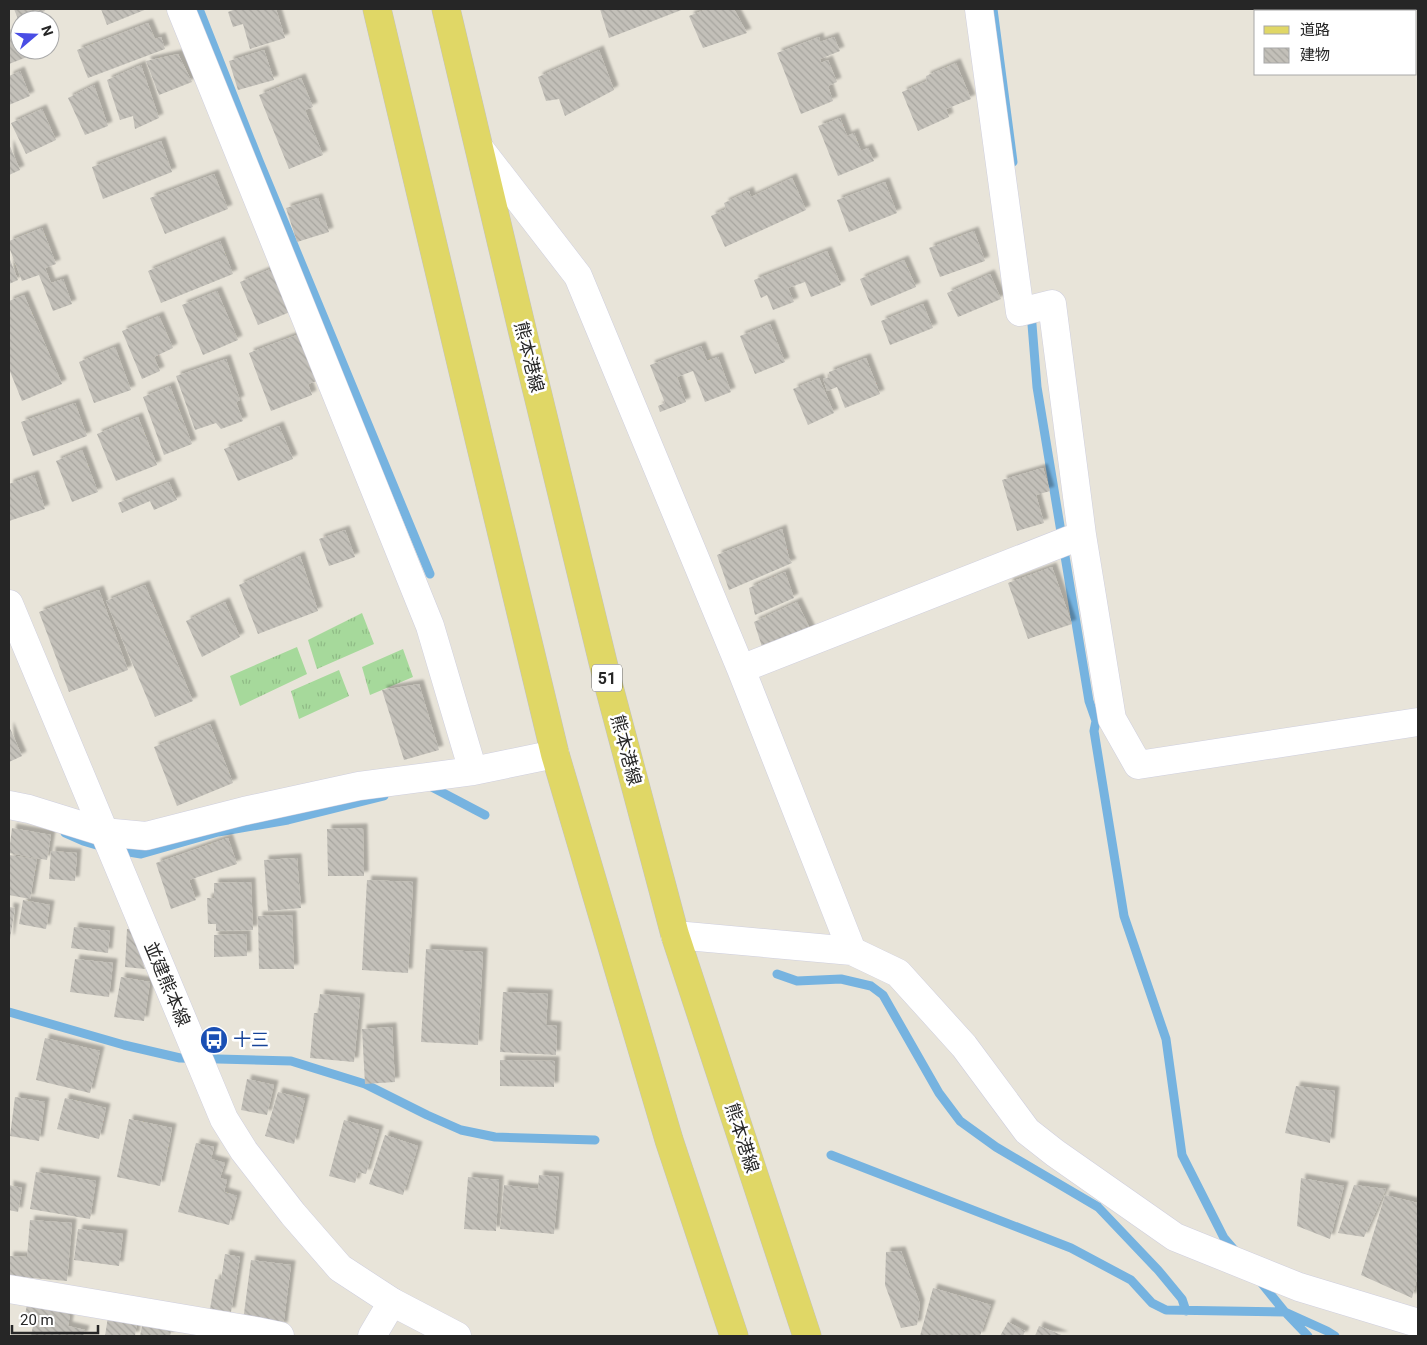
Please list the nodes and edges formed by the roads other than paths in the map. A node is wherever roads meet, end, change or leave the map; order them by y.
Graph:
1 (182, 9) edge
2 (377, 9) edge
3 (446, 9) edge
4 (979, 9) edge
5 (480, 149) junction
6 (1082, 535) junction
7 (9, 604) edge
8 (741, 669) junction
9 (1418, 722) edge
10 (555, 754) junction
11 (473, 770) junction
12 (9, 805) edge
13 (103, 832) junction
14 (675, 935) junction
15 (852, 951) junction
16 (9, 1289) edge
17 (392, 1302) junction
18 (1418, 1324) edge
19 (280, 1336) edge
20 (372, 1336) edge
21 (457, 1336) edge
22 (734, 1336) edge
23 (807, 1336) edge

1 - 11 street
2 - 10 main road
3 - 5 main road, 熊本港線 / 51
4 - 6 street
5 - 8 street
5 - 14 main road, 熊本港線 / 51
6 - 8 street
6 - 9 street
7 - 13 street, 並建熊本線
8 - 15 street
10 - 11 street
10 - 22 main road
11 - 13 street
12 - 13 street
13 - 17 street, 並建熊本線
14 - 15 street
14 - 23 main road, 熊本港線 / 51
15 - 18 street
16 - 19 street
17 - 20 street
17 - 21 street, 並建熊本線

